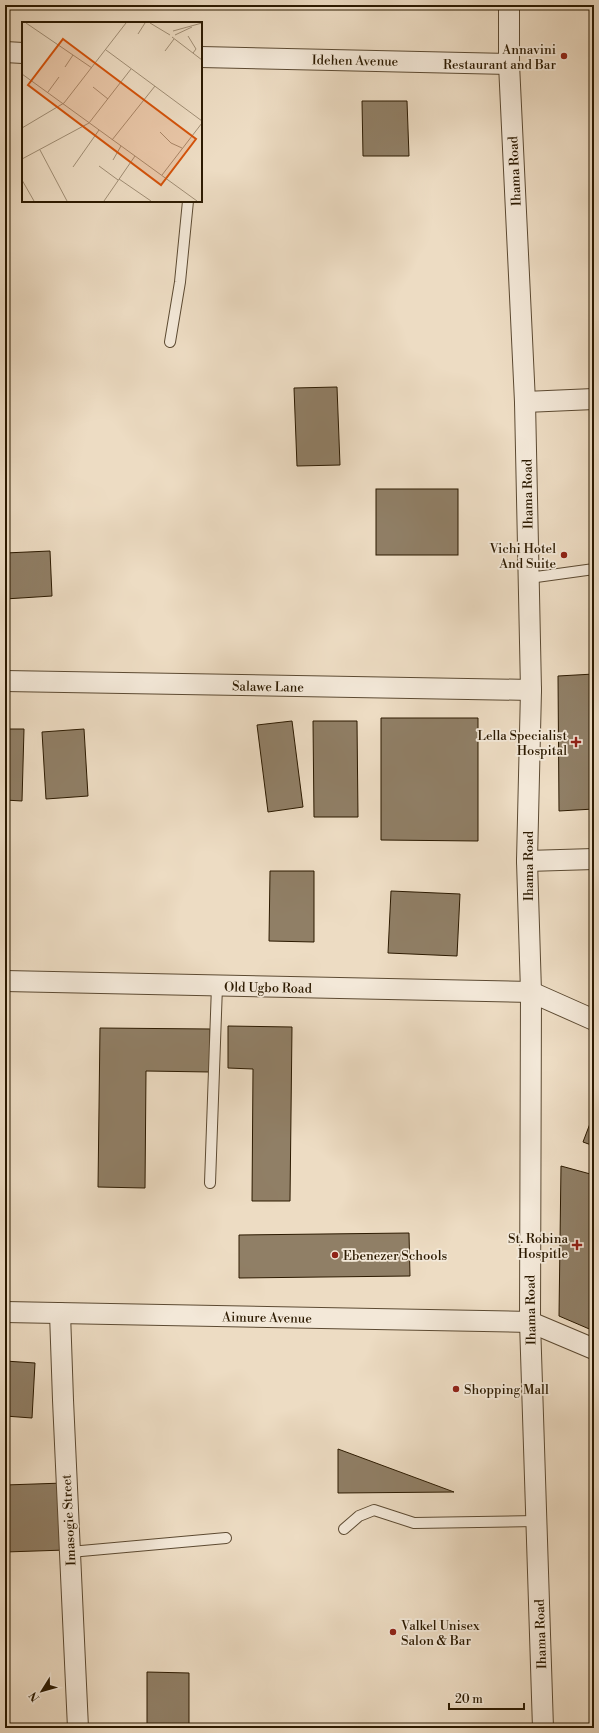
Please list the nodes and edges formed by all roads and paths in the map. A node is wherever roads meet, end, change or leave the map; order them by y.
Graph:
1 (509, 5) edge
2 (5, 52) edge
3 (22, 53) edge
4 (202, 57) edge
5 (509, 64) junction
6 (188, 202) edge
7 (170, 342) dead end
8 (594, 399) edge
9 (525, 402) junction
10 (594, 569) edge
11 (529, 578) junction
12 (5, 681) edge
13 (531, 690) junction
14 (594, 859) edge
15 (527, 861) junction
16 (5, 981) edge
17 (217, 986) junction
18 (531, 992) junction
19 (594, 1020) edge
20 (210, 1183) dead end
21 (5, 1312) edge
22 (60, 1313) junction
23 (530, 1322) junction
24 (594, 1349) edge
25 (536, 1522) junction
26 (344, 1529) dead end
27 (226, 1538) dead end
28 (70, 1552) junction
29 (78, 1728) edge
30 (543, 1728) edge

1 - 5 street, Ihama Road
2 - 3 street
4 - 5 street, Idehen Avenue
5 - 9 street, Ihama Road
6 - 7 lane
8 - 9 street
9 - 11 street, Ihama Road
10 - 11 lane
11 - 13 street, Ihama Road
12 - 13 street, Salawe Lane
13 - 15 street, Ihama Road
14 - 15 street
15 - 18 street, Ihama Road
16 - 17 street, Old Ugbo Road
17 - 18 street, Old Ugbo Road
17 - 20 lane
18 - 19 street
18 - 23 street, Ihama Road
21 - 22 street, Aimure Avenue
22 - 23 street, Aimure Avenue
22 - 28 street, Imasogie Street
23 - 24 street
23 - 25 street, Ihama Road
25 - 26 lane
25 - 30 street, Ihama Road
27 - 28 lane
28 - 29 street, Imasogie Street

